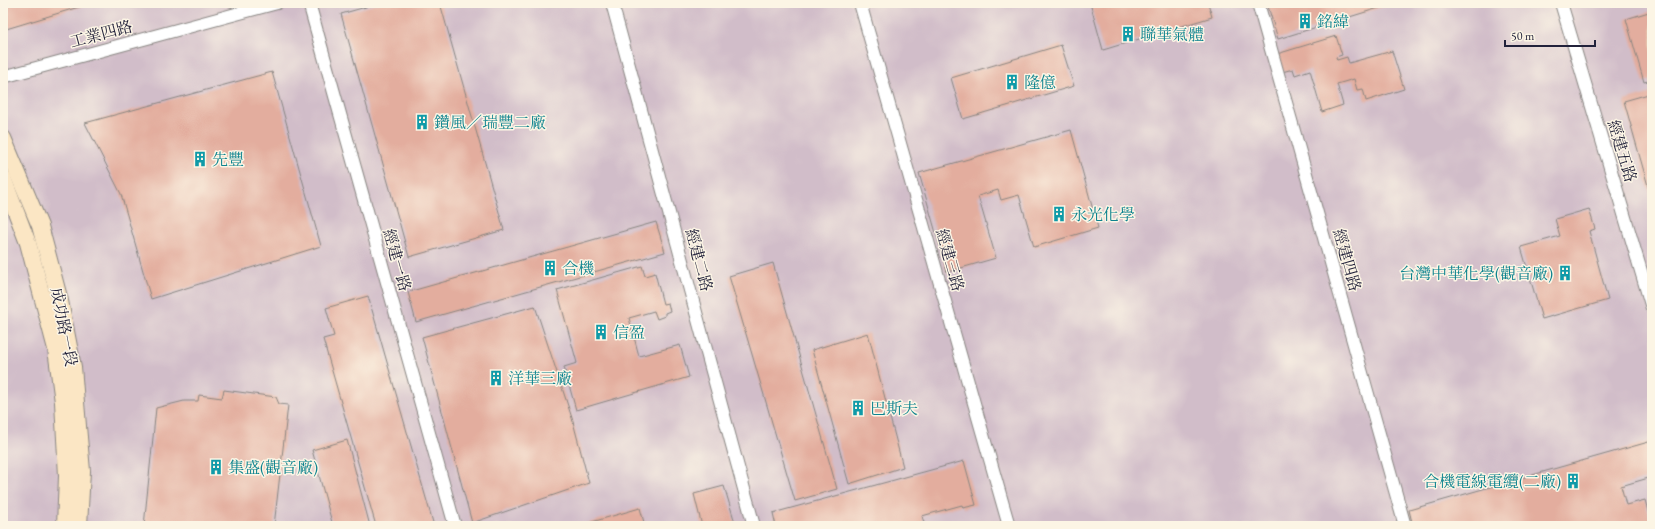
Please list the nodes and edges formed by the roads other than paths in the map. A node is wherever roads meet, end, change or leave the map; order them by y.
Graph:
1 (277, 3) edge
2 (308, 3) edge
3 (612, 3) edge
4 (860, 3) edge
5 (1258, 3) edge
6 (1561, 3) edge
7 (3, 77) edge
8 (3, 138) edge
9 (3, 178) edge
10 (1652, 308) edge
11 (65, 526) edge
12 (79, 526) edge
13 (455, 526) edge
14 (754, 526) edge
15 (1009, 526) edge
16 (1405, 526) edge

1 - 7 street, 工業四路
2 - 13 street, 經建一路
3 - 14 street, 經建二路
4 - 15 street, 經建三路
5 - 16 street, 經建四路
6 - 10 street, 經建五路
8 - 12 street, 成功路一段
9 - 11 street, 成功路一段

